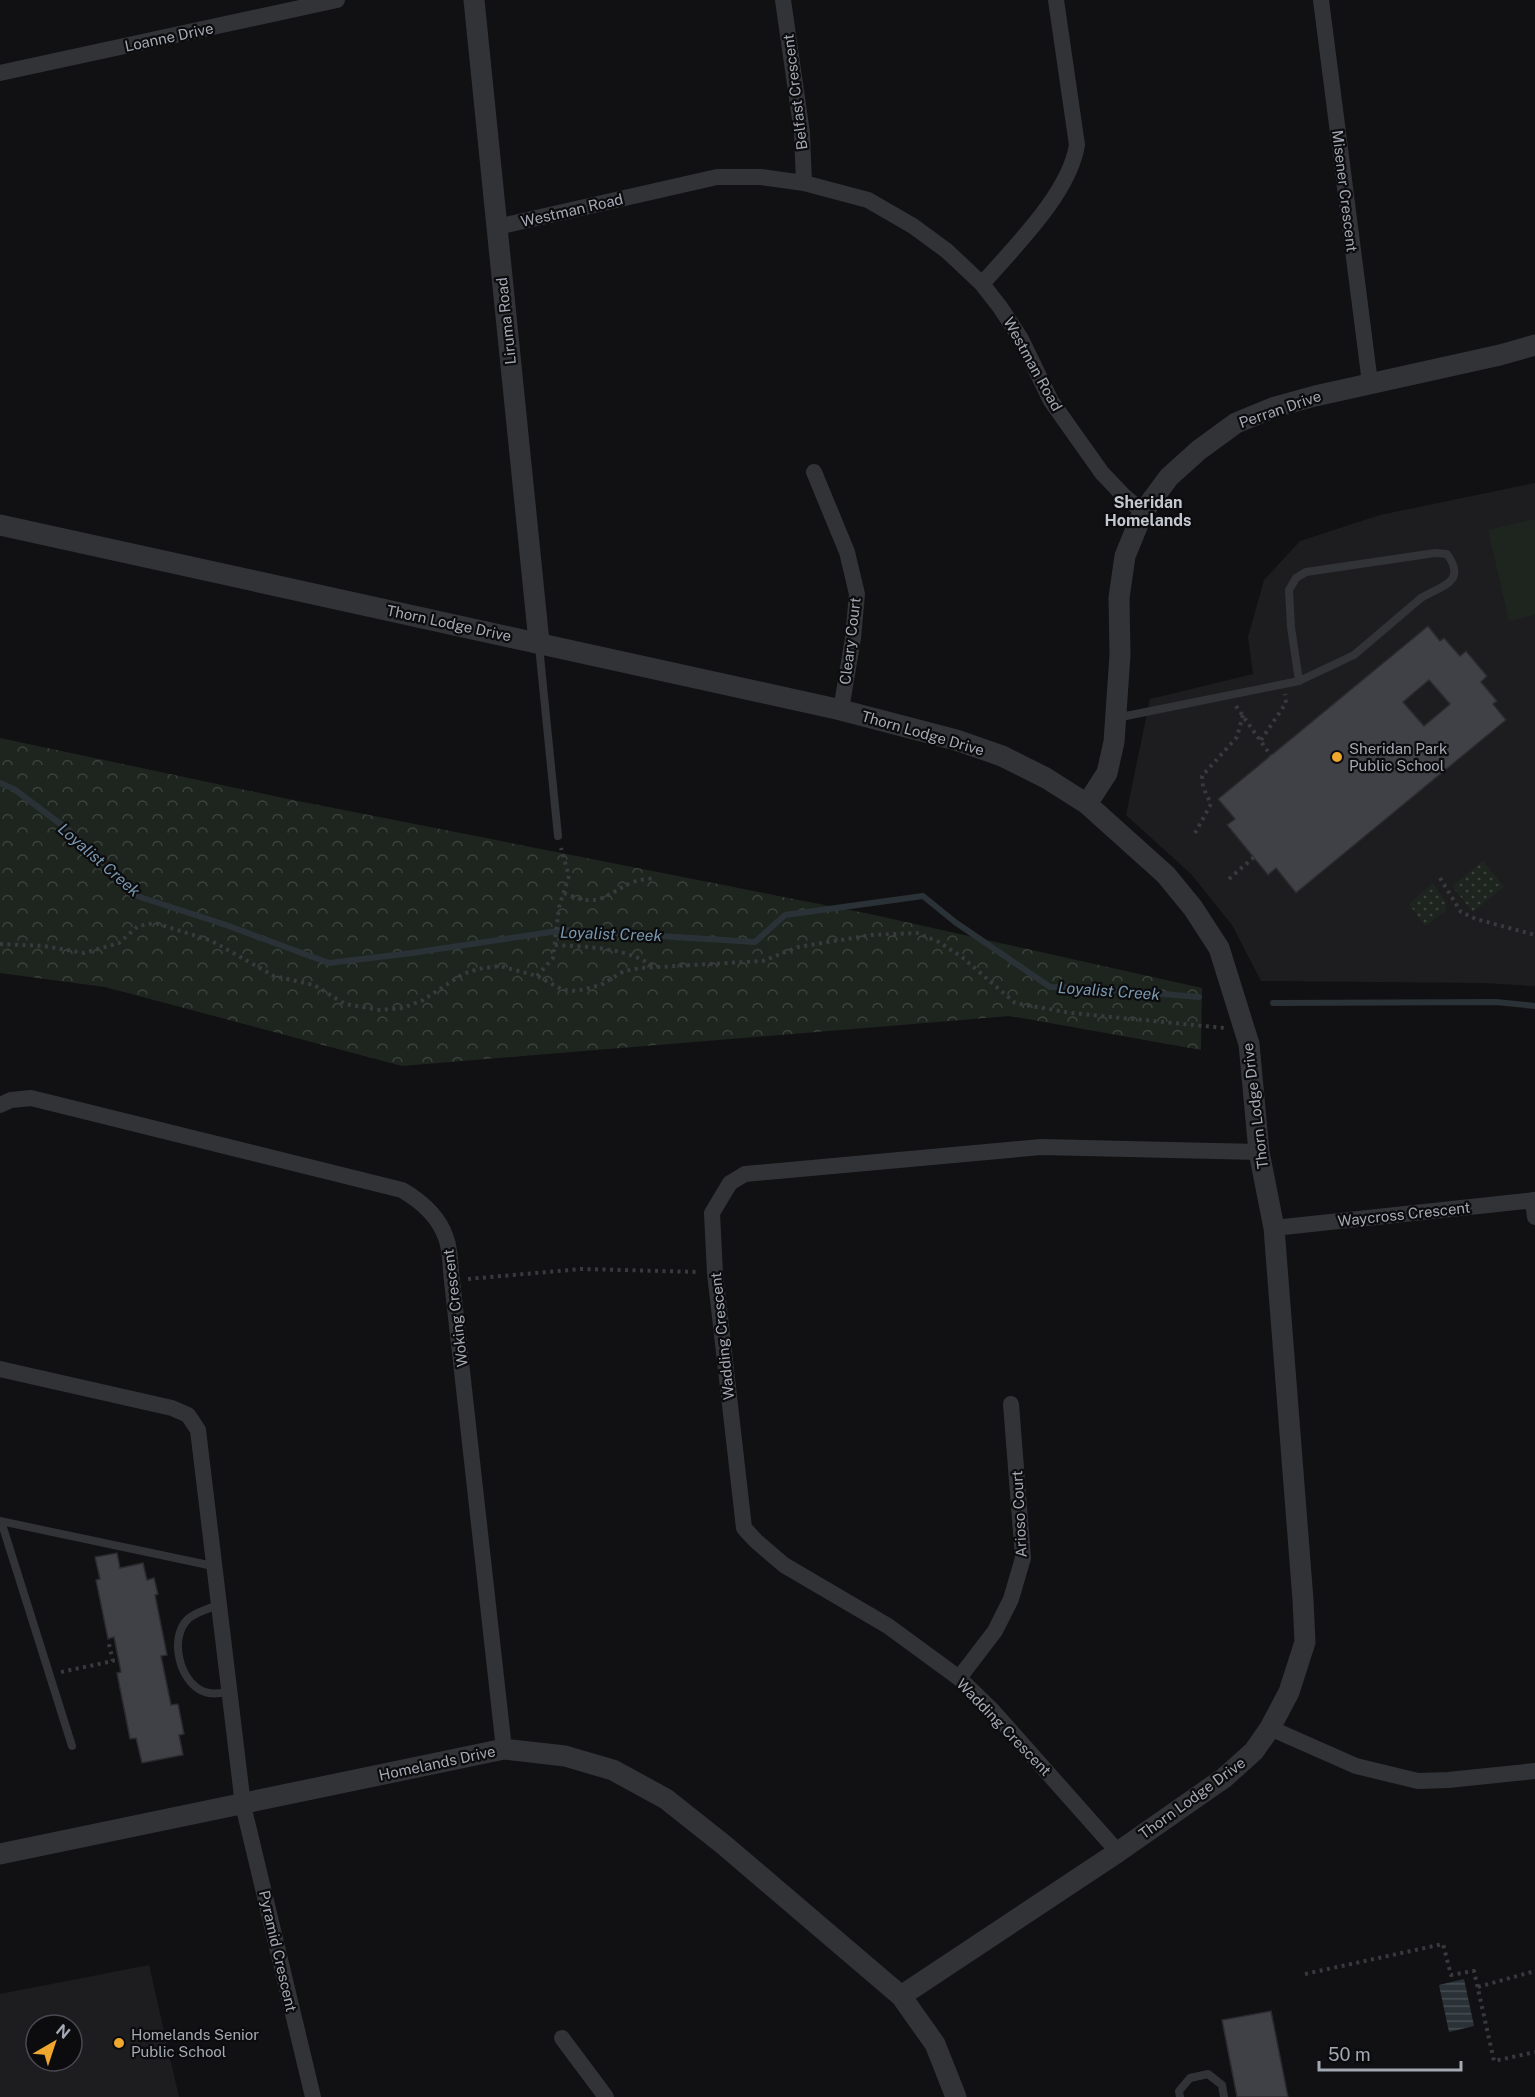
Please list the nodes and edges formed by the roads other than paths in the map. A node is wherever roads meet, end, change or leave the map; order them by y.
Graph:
1 (338, 0) edge
2 (474, 0) edge
3 (783, 0) edge
4 (1056, 0) edge
5 (1321, 0) edge
6 (0, 73) edge
7 (804, 183) junction
8 (497, 227) junction
9 (982, 284) junction
10 (1535, 345) edge
11 (1370, 383) junction
12 (814, 472) dead end
13 (1143, 512) junction
14 (0, 525) edge
15 (539, 642) junction
16 (1299, 681) junction
17 (841, 710) junction
18 (1116, 718) junction
19 (1087, 804) junction
20 (558, 836) road end
21 (0, 1105) edge
22 (1259, 1152) junction
23 (1534, 1206) edge
24 (1274, 1228) junction
25 (0, 1369) edge
26 (1011, 1404) dead end
27 (1, 1521) edge
28 (213, 1566) junction
29 (218, 1605) junction
30 (959, 1678) junction
31 (229, 1692) junction
32 (1270, 1728) junction
33 (72, 1746) dead end
34 (504, 1749) junction
35 (1535, 1771) edge
36 (243, 1805) junction
37 (1118, 1852) junction
38 (0, 1854) edge
39 (901, 1996) junction
40 (562, 2038) dead end
41 (313, 2097) edge
42 (606, 2097) edge
43 (956, 2097) edge
44 (1180, 2097) edge
45 (1224, 2097) edge

1 - 6 street, Loanne Drive
2 - 8 street, Liruma Road
3 - 7 street, Belfast Crescent
4 - 9 street
5 - 11 street, Misener Crescent
7 - 8 street, Westman Road
7 - 9 street, Westman Road
8 - 15 street, Liruma Road
9 - 13 street, Westman Road
10 - 11 street, Perran Drive
11 - 13 street, Perran Drive
12 - 17 street, Cleary Court
13 - 18 street, Perran Drive
14 - 15 street, Thorn Lodge Drive
15 - 17 street, Thorn Lodge Drive
15 - 20 lane
16 - 16 lane
16 - 18 lane
17 - 19 street, Thorn Lodge Drive
18 - 19 street, Perran Drive
19 - 22 street, Thorn Lodge Drive
21 - 34 street, Woking Crescent
22 - 24 street, Thorn Lodge Drive
22 - 30 street, Wadding Crescent
23 - 24 street, Waycross Crescent
24 - 32 street, Thorn Lodge Drive
25 - 28 street
26 - 30 street, Arioso Court
27 - 28 lane
27 - 33 lane
28 - 29 street
29 - 31 street
29 - 31 lane
30 - 37 street, Wadding Crescent
31 - 36 street
32 - 35 street
32 - 37 street, Thorn Lodge Drive
34 - 36 street, Homelands Drive
34 - 39 street, Homelands Drive
36 - 38 street, Homelands Drive
36 - 41 street, Pyramid Crescent
37 - 39 street, Thorn Lodge Drive
39 - 43 street, Homelands Drive
40 - 42 street
44 - 45 lane

